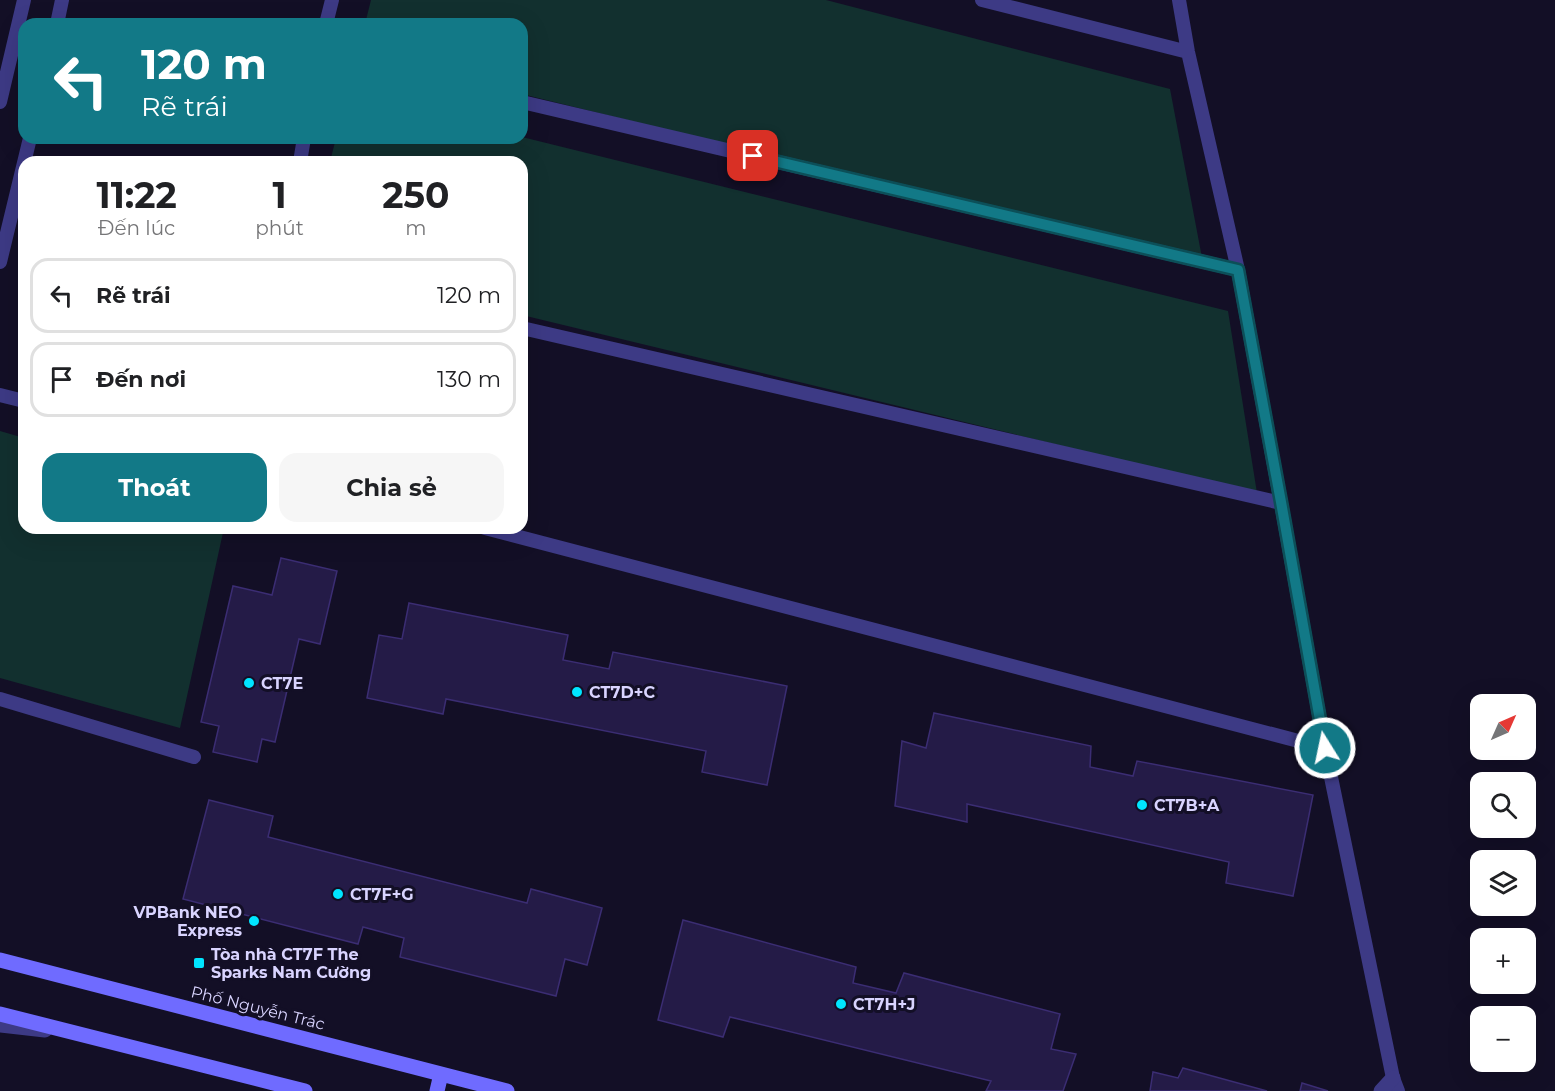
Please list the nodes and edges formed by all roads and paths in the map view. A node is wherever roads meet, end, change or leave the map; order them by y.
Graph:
1 (24, 0) edge
2 (62, 0) edge
3 (332, 0) edge
4 (982, 0) edge
5 (1179, 0) edge
6 (20, 18) edge
7 (58, 18) edge
8 (328, 18) edge
9 (18, 26) edge
10 (1188, 52) junction
11 (0, 102) edge
12 (528, 103) edge
13 (18, 188) edge
14 (0, 262) edge
15 (1238, 270) junction
16 (528, 329) edge
17 (0, 394) edge
18 (18, 400) edge
19 (1281, 502) junction
20 (508, 534) edge
21 (0, 699) edge
22 (1325, 748) junction
23 (194, 757) dead end
24 (0, 960) edge
25 (0, 1014) edge
26 (0, 1025) edge
27 (88, 1036) junction
28 (441, 1074) junction
29 (1396, 1084) edge
30 (305, 1091) edge
31 (437, 1091) edge
32 (507, 1091) edge
33 (1381, 1091) edge

1 - 6 lane
2 - 7 lane
3 - 8 lane
4 - 10 lane
5 - 10 lane
9 - 11 lane
10 - 15 lane
12 - 15 lane
13 - 14 lane
15 - 19 lane
16 - 19 lane
17 - 18 lane
19 - 22 lane
20 - 22 lane
21 - 23 lane
22 - 29 lane
24 - 28 main road, Phố Nguyễn Trác
25 - 27 main road
26 - 27 street
27 - 30 main road
28 - 31 main road
28 - 32 main road, Phố Nguyễn Trác
29 - 33 street

